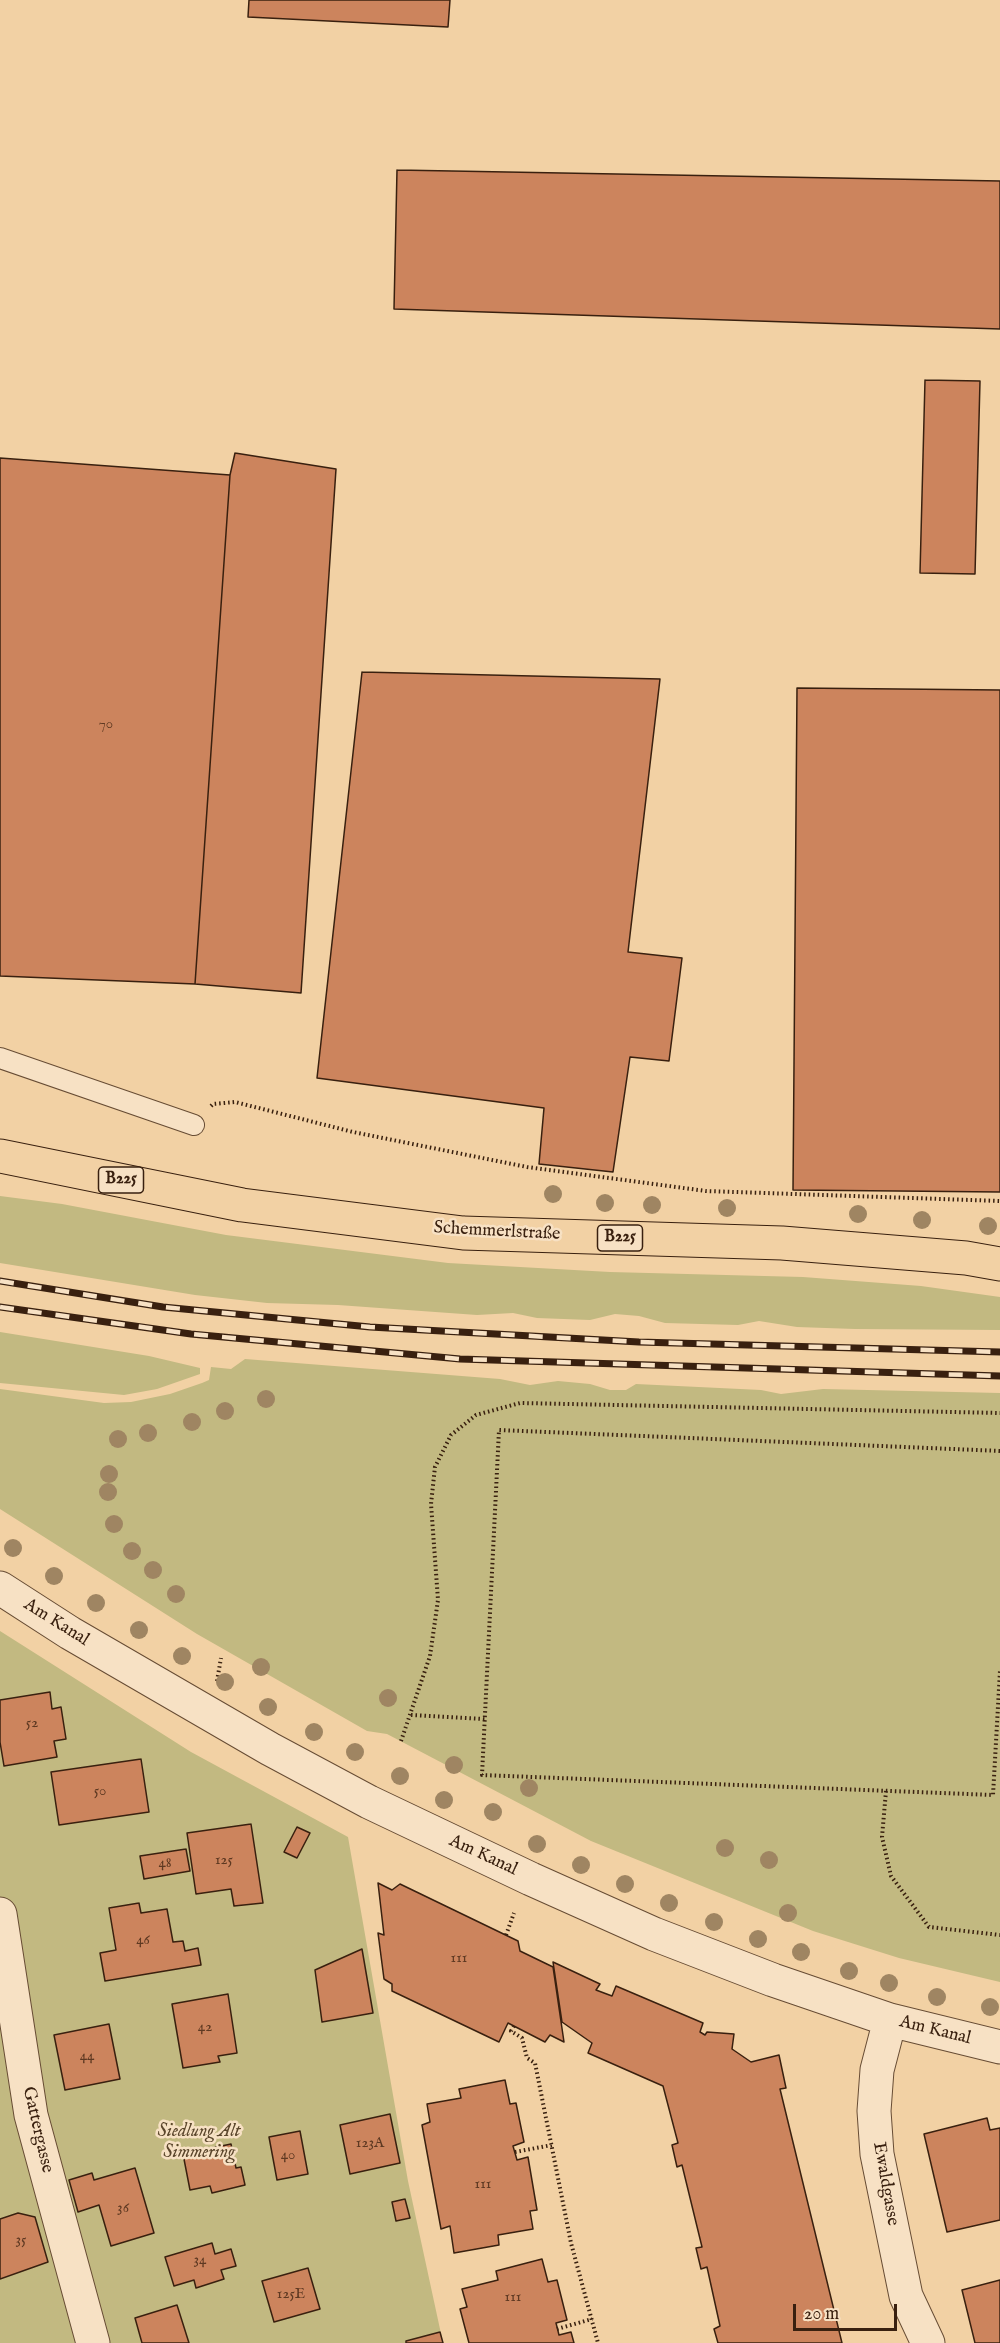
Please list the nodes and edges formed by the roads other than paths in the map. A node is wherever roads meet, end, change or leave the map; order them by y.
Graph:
1 (0, 1058) edge
2 (194, 1125) road end
3 (0, 1156) edge
4 (1000, 1264) edge
5 (0, 1588) edge
6 (0, 1914) edge
7 (890, 2020) junction
8 (1000, 2047) edge
9 (93, 2343) edge
10 (928, 2343) edge

1 - 2 lane
3 - 4 main road, Schemmerlstraße / B225
5 - 7 street, Am Kanal
6 - 9 street, Gattergasse
7 - 8 street, Am Kanal
7 - 10 street, Ewaldgasse

